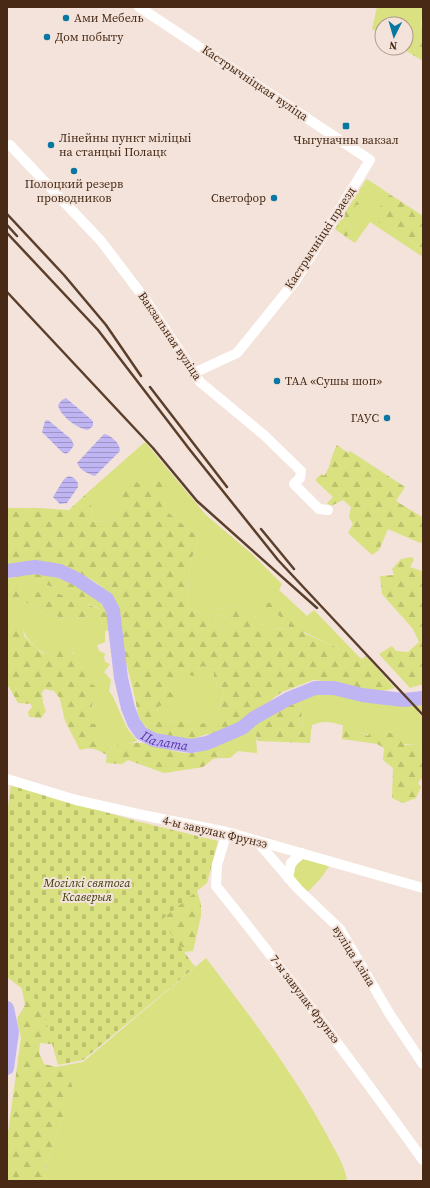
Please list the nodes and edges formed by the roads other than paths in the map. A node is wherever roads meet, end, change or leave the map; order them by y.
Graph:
1 (139, 7) edge
2 (10, 145) dead end
3 (370, 160) joint
4 (194, 374) junction
5 (328, 510) dead end
6 (7, 779) edge
7 (226, 832) junction
8 (257, 841) junction
9 (302, 854) junction
10 (288, 878) junction
11 (423, 888) edge
12 (422, 1060) edge
13 (423, 1160) edge

1 - 3 street, Кастрычніцкая вуліца
2 - 4 street, Вакзальная вуліца
3 - 4 street, Кастрычніцкі праезд
4 - 5 street, Вакзальная вуліца
6 - 7 street, 4-ы завулак Фрунзэ
7 - 8 street, 4-ы завулак Фрунзэ
7 - 13 street, 7-ы завулак Фрунзэ
8 - 9 street, 4-ы завулак Фрунзэ
8 - 10 street, вуліца Азіна
9 - 10 street
9 - 11 street, 4-ы завулак Фрунзэ
10 - 12 street, вуліца Азіна

